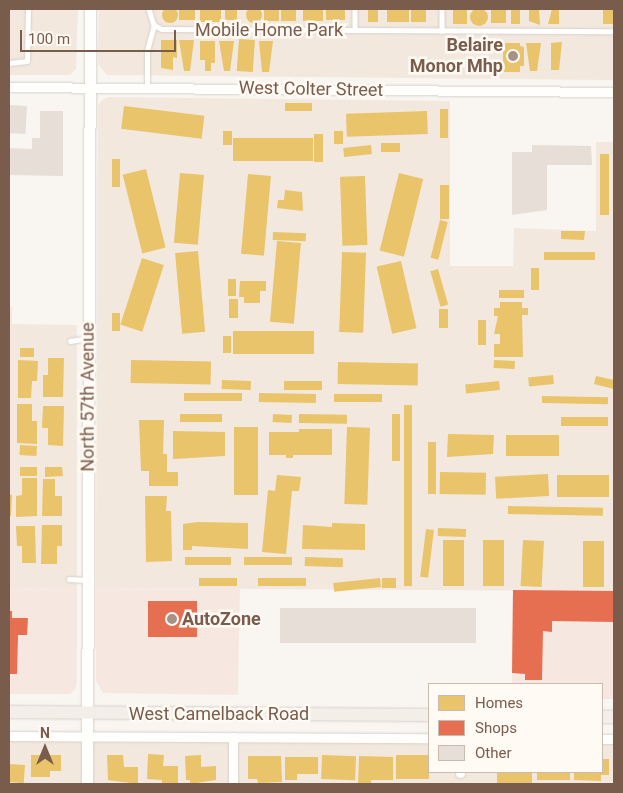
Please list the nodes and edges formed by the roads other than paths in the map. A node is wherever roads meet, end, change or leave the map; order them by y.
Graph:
1 (28, 9) edge
2 (90, 9) edge
3 (149, 9) edge
4 (355, 9) edge
5 (442, 9) edge
6 (154, 25) junction
7 (355, 30) junction
8 (442, 31) junction
9 (614, 31) edge
10 (9, 63) edge
11 (9, 87) edge
12 (90, 87) junction
13 (147, 88) junction
14 (614, 92) edge
15 (88, 338) junction
16 (70, 341) dead end
17 (69, 579) dead end
18 (86, 580) junction
19 (9, 712) edge
20 (87, 713) junction
21 (428, 715) edge
22 (9, 736) edge
23 (88, 736) junction
24 (233, 737) junction
25 (428, 738) edge
26 (87, 784) edge
27 (233, 784) edge

1 - 10 lane
2 - 12 street, North 57th Avenue
3 - 6 lane
4 - 7 lane, Mobile Home Park
5 - 8 lane
6 - 7 lane, Mobile Home Park
6 - 13 lane
7 - 8 lane, Mobile Home Park
8 - 9 lane, Mobile Home Park
11 - 12 street, West Colter Street
12 - 13 street, West Colter Street
12 - 15 street, North 57th Avenue
13 - 14 street, West Colter Street
15 - 16 lane
15 - 18 street, North 57th Avenue
17 - 18 lane
18 - 20 street, North 57th Avenue
19 - 20 main road, West Camelback Road
20 - 21 main road, West Camelback Road
20 - 23 street, North 57th Avenue
22 - 23 street, West Camelback Road
23 - 24 street, West Camelback Road
23 - 26 street, North 57th Avenue
24 - 25 street, West Camelback Road
24 - 27 street

